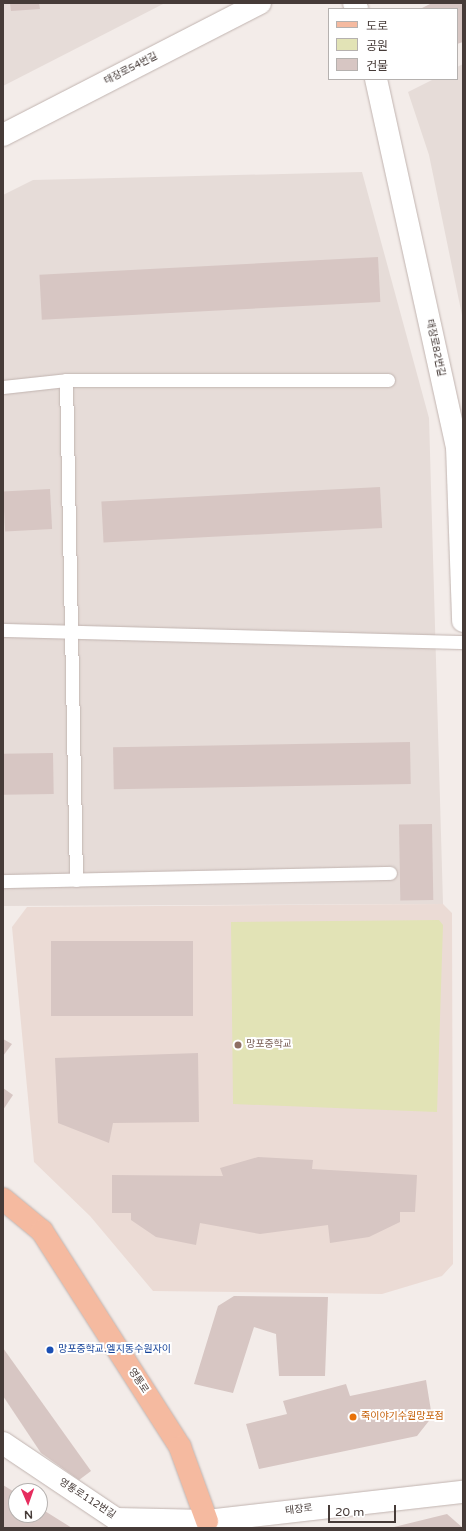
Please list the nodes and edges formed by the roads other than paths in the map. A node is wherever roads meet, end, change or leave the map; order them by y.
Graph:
1 (260, 3) edge
2 (376, 80) edge
3 (3, 135) edge
4 (66, 380) junction
5 (388, 380) dead end
6 (3, 387) edge
7 (463, 620) edge
8 (71, 629) junction
9 (3, 630) edge
10 (463, 642) edge
11 (390, 873) dead end
12 (76, 880) junction
13 (3, 881) edge
14 (3, 1199) edge
15 (3, 1443) edge
16 (463, 1492) edge
17 (207, 1521) junction
18 (181, 1528) edge

1 - 3 street, 태장로54번길
2 - 7 street, 태장로82번길
4 - 5 lane
4 - 6 lane
4 - 8 lane
8 - 9 lane
8 - 10 lane
8 - 12 lane
11 - 12 lane
12 - 13 lane
14 - 17 main road, 영통로
15 - 17 street, 영통로112번길
16 - 17 street, 태장로
17 - 18 street

